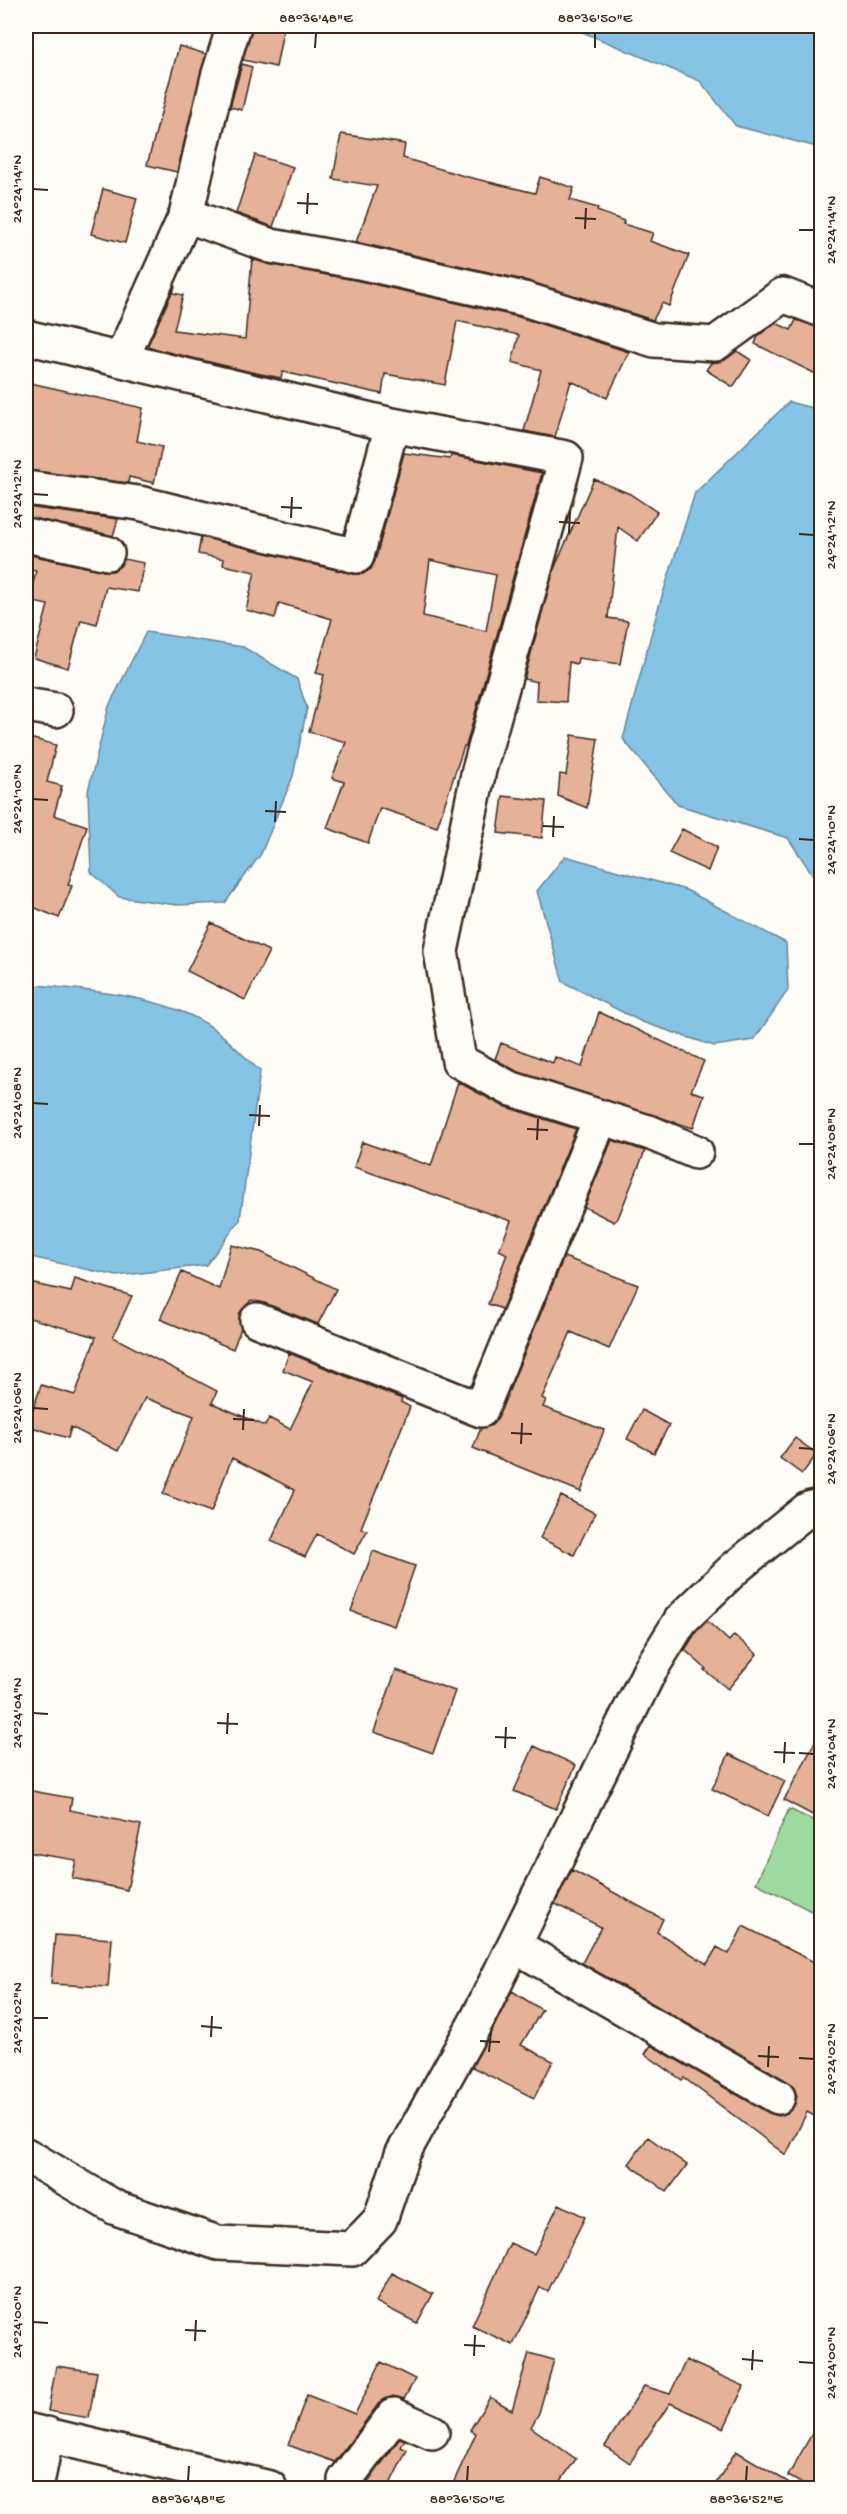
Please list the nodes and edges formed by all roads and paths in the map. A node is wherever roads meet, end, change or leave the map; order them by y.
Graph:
1 (234, 26) edge
2 (186, 215) junction
3 (822, 310) edge
4 (26, 336) edge
5 (121, 360) junction
6 (393, 425) junction
7 (26, 488) edge
8 (26, 535) edge
9 (107, 553) dead end
10 (601, 1117) junction
11 (696, 1152) dead end
12 (257, 1320) dead end
13 (822, 1505) edge
14 (514, 1945) junction
15 (778, 2097) dead end
16 (26, 2156) edge
17 (36, 2432) edge
18 (432, 2432) dead end
19 (36, 2488) edge
20 (270, 2488) edge
21 (345, 2488) edge

1 - 2 street
2 - 3 street
2 - 5 street
4 - 5 street
5 - 6 street
6 - 7 street
6 - 10 street
8 - 9 street
10 - 11 street
10 - 12 street
13 - 14 street
14 - 15 street
14 - 16 street
17 - 19 street
17 - 20 street
18 - 21 street

